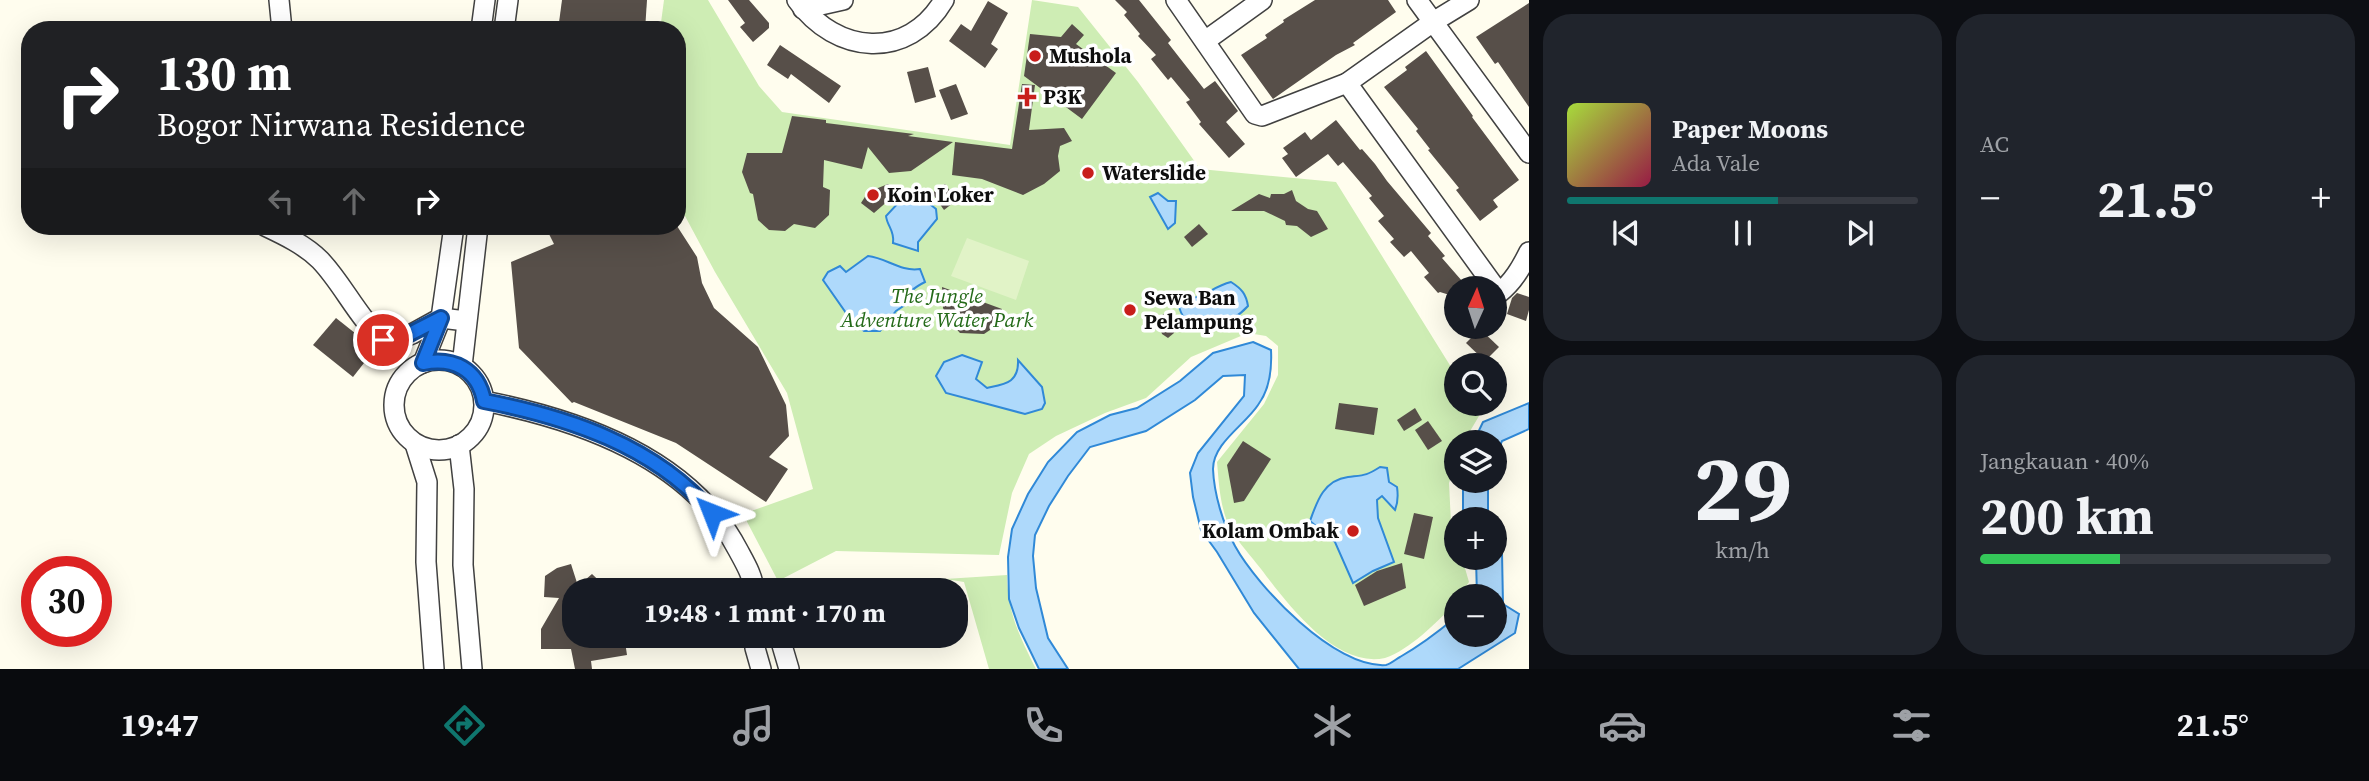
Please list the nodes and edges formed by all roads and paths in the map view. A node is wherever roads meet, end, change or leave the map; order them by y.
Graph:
1 (279, 0) edge
2 (485, 0) edge
3 (508, 0) edge
4 (843, 0) edge
5 (944, 0) edge
6 (1176, 0) edge
7 (1262, 0) edge
8 (1417, 0) edge
9 (1469, 0) edge
10 (800, 4) edge
11 (281, 21) edge
12 (482, 21) edge
13 (505, 21) edge
14 (1433, 22) junction
15 (1205, 41) junction
16 (1347, 83) junction
17 (1529, 153) edge
18 (281, 235) edge
19 (453, 235) edge
20 (477, 235) edge
21 (1529, 252) edge
22 (441, 318) junction
23 (466, 321) junction
24 (423, 363) junction
25 (462, 366) junction
26 (484, 401) junction
27 (415, 444) junction
28 (459, 445) junction
29 (751, 578) edge
30 (755, 648) edge
31 (783, 648) edge
32 (434, 669) edge
33 (472, 669) edge
34 (761, 669) edge
35 (789, 669) edge

1 - 11 street
2 - 12 street
3 - 13 street
4 - 10 street
5 - 10 street
6 - 15 street
7 - 15 street
8 - 14 street
9 - 14 street
14 - 16 street
14 - 17 street
15 - 16 street
16 - 21 street
18 - 22 street
19 - 22 street
20 - 23 street
22 - 23 street
22 - 24 street
23 - 25 street
24 - 25 street
24 - 27 street
25 - 26 street
26 - 28 street
26 - 29 street
27 - 28 street
27 - 32 street
28 - 33 street
30 - 34 street
31 - 35 street

